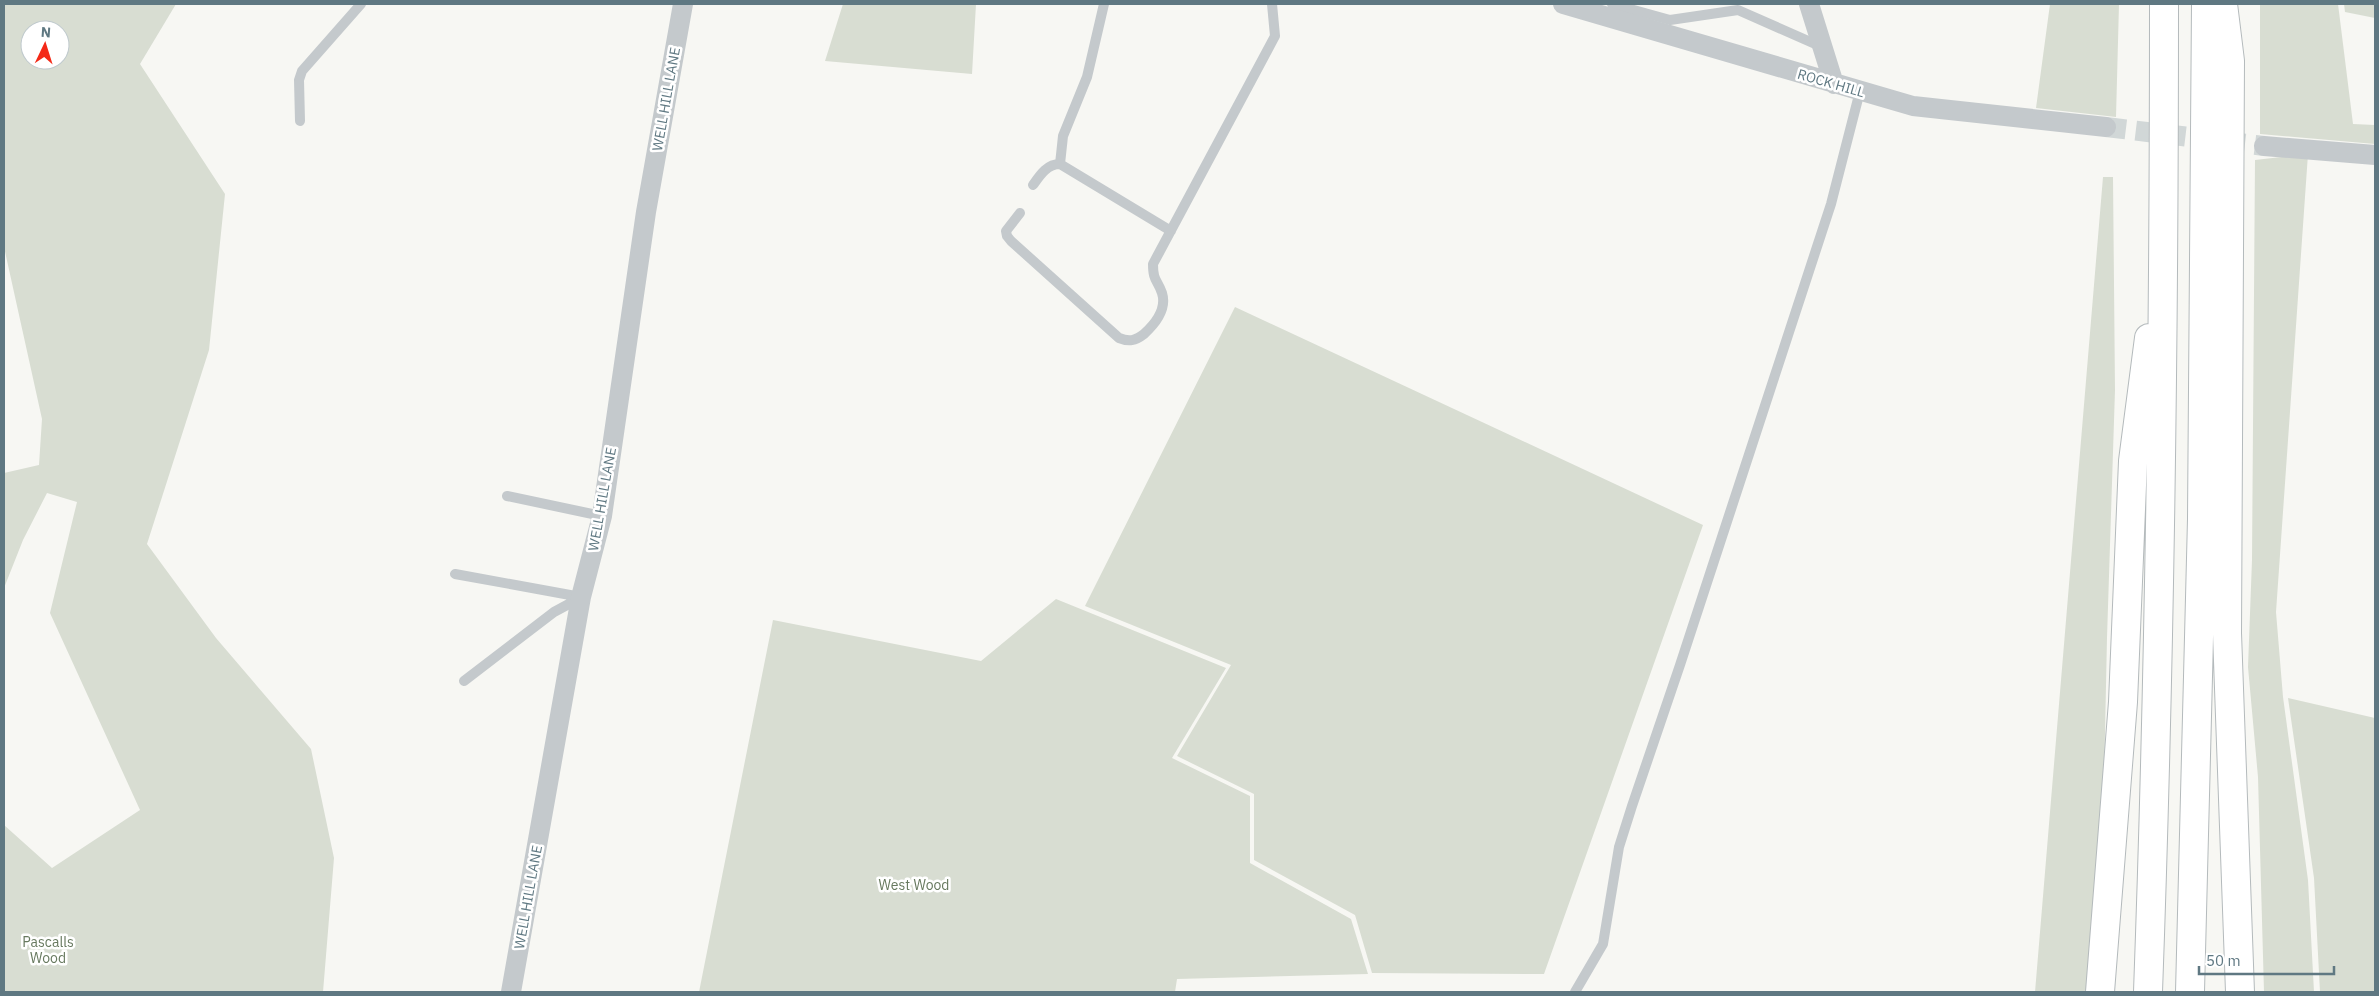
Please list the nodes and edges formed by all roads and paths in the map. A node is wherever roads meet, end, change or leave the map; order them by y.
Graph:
1 (361, 4) edge
2 (683, 4) edge
3 (1104, 4) edge
4 (1272, 4) edge
5 (1563, 4) edge
6 (1612, 4) edge
7 (1809, 4) edge
8 (2164, 4) edge
9 (2206, 4) edge
10 (2223, 4) edge
11 (1738, 7) edge
12 (1822, 47) junction
13 (1834, 84) junction
14 (1860, 91) junction
15 (300, 121) dead end
16 (2106, 127) tunnel mouth
17 (2264, 146) tunnel mouth
18 (2375, 155) edge
19 (1060, 164) junction
20 (1033, 185) dead end
21 (1020, 213) dead end
22 (1171, 231) junction
23 (2164, 248) junction
24 (507, 496) dead end
25 (602, 516) junction
26 (455, 574) dead end
27 (581, 597) junction
28 (464, 681) dead end
29 (510, 992) edge
30 (1575, 992) edge
31 (2100, 992) edge
32 (2148, 992) edge
33 (2190, 992) edge
34 (2240, 992) edge

1 - 15 lane
2 - 25 street, WELL HILL LANE
3 - 19 lane
4 - 22 lane
5 - 13 street, ROCK HILL
6 - 11 lane
7 - 12 street
8 - 23 highway
9 - 33 highway
10 - 34 highway
11 - 12 lane
12 - 13 street
13 - 14 street, ROCK HILL
14 - 16 street, ROCK HILL
14 - 30 lane
17 - 18 street
19 - 20 lane
19 - 22 lane
21 - 22 lane
23 - 31 highway
23 - 32 highway
24 - 25 lane
25 - 27 street, WELL HILL LANE
26 - 27 lane
27 - 28 lane
27 - 29 street, WELL HILL LANE

